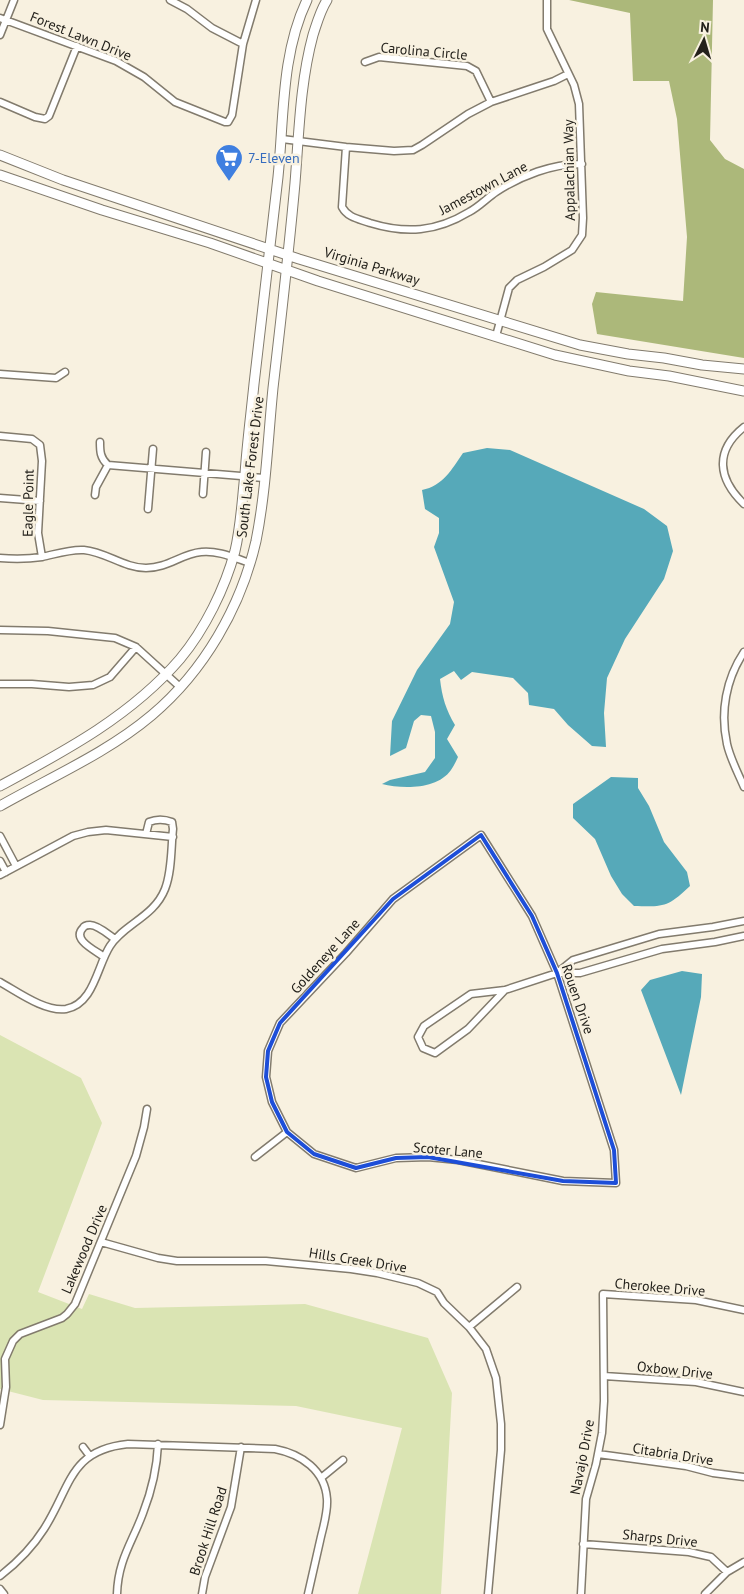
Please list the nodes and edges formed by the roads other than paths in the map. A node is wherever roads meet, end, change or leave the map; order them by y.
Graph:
1 (14, 0) edge
2 (170, 0) edge
3 (256, 0) edge
4 (307, 0) edge
5 (326, 0) edge
6 (547, 0) edge
7 (3, 19) edge
8 (0, 35) edge
9 (243, 44) junction
10 (77, 46) junction
11 (365, 62) dead end
12 (568, 74) junction
13 (0, 102) edge
14 (491, 102) junction
15 (282, 139) junction
16 (299, 142) junction
17 (346, 147) junction
18 (0, 155) edge
19 (582, 164) junction
20 (0, 175) edge
21 (107, 194) junction
22 (102, 210) junction
23 (270, 248) junction
24 (288, 255) junction
25 (268, 263) junction
26 (286, 270) junction
27 (500, 320) junction
28 (496, 336) junction
29 (744, 369) edge
30 (65, 372) dead end
31 (0, 374) edge
32 (744, 391) edge
33 (744, 427) edge
34 (0, 436) edge
35 (100, 442) dead end
36 (153, 449) dead end
37 (206, 452) dead end
38 (108, 465) junction
39 (151, 468) junction
40 (204, 473) junction
41 (244, 477) junction
42 (264, 478) junction
43 (203, 494) dead end
44 (95, 496) dead end
45 (0, 498) edge
46 (40, 501) junction
47 (742, 501) edge
48 (148, 509) dead end
49 (42, 556) junction
50 (0, 558) edge
51 (233, 558) junction
52 (250, 563) junction
53 (0, 630) edge
54 (136, 647) junction
55 (744, 652) edge
56 (166, 674) junction
57 (0, 684) edge
58 (180, 687) junction
59 (0, 786) edge
60 (744, 787) edge
61 (0, 806) edge
62 (146, 834) junction
63 (481, 835) joint
64 (0, 836) edge
65 (172, 837) junction
66 (0, 860) edge
67 (16, 866) junction
68 (3, 873) edge
69 (744, 921) edge
70 (744, 936) edge
71 (115, 938) junction
72 (104, 956) junction
73 (557, 973) junction
74 (0, 982) edge
75 (505, 990) junction
76 (146, 1109) dead end
77 (287, 1132) junction
78 (255, 1157) dead end
79 (616, 1183) joint
80 (101, 1242) junction
81 (517, 1287) dead end
82 (603, 1294) joint
83 (744, 1310) edge
84 (469, 1327) junction
85 (604, 1376) junction
86 (744, 1392) edge
87 (0, 1425) edge
88 (158, 1444) junction
89 (83, 1447) dead end
90 (242, 1447) junction
91 (598, 1454) junction
92 (89, 1456) junction
93 (343, 1460) dead end
94 (744, 1477) edge
95 (321, 1478) junction
96 (583, 1544) junction
97 (744, 1562) edge
98 (727, 1572) junction
99 (0, 1576) edge
100 (0, 1589) edge
101 (4, 1594) edge
102 (117, 1594) edge
103 (202, 1594) edge
104 (308, 1594) edge
105 (488, 1594) edge
106 (581, 1594) edge
107 (705, 1594) edge

1 - 7 street
2 - 9 street
3 - 9 street
4 - 15 main road, South Lake Forest Drive
5 - 16 main road, South Lake Forest Drive
6 - 12 street, Appalachian Way
7 - 8 street
7 - 10 street, Forest Lawn Drive
9 - 10 street, Forest Lawn Drive
10 - 13 street
11 - 14 street, Carolina Circle
12 - 14 street
12 - 19 street, Appalachian Way
14 - 17 street
15 - 16 street
15 - 23 main road, South Lake Forest Drive
16 - 17 street
16 - 24 main road, South Lake Forest Drive
17 - 19 street, Jamestown Lane
18 - 21 main road, Virginia Parkway
19 - 27 street, Appalachian Way
20 - 22 main road
21 - 22 main road
21 - 23 main road, Virginia Parkway
22 - 25 main road
23 - 24 main road, Virginia Parkway
23 - 25 main road, South Lake Forest Drive
24 - 26 main road, South Lake Forest Drive
24 - 27 main road, Virginia Parkway
25 - 26 main road
25 - 41 main road, South Lake Forest Drive
26 - 28 main road
26 - 42 main road, South Lake Forest Drive
27 - 28 street, Appalachian Way
27 - 29 main road, Virginia Parkway
28 - 32 main road
30 - 31 street
33 - 47 street
34 - 46 street, Eagle Point
35 - 38 street
36 - 39 street
37 - 40 street
38 - 39 street
38 - 44 street
39 - 40 street
39 - 48 street
40 - 41 street
40 - 43 street
41 - 42 street
41 - 51 main road, South Lake Forest Drive
42 - 52 main road, South Lake Forest Drive
45 - 46 street
46 - 49 street, Eagle Point
49 - 50 street
49 - 51 street
51 - 52 street
51 - 56 main road, South Lake Forest Drive
52 - 58 main road, South Lake Forest Drive
53 - 54 street
54 - 56 street
54 - 57 street
55 - 60 street
56 - 58 street
56 - 59 main road, South Lake Forest Drive
58 - 61 main road, South Lake Forest Drive
62 - 65 street
62 - 65 street
62 - 67 street
63 - 73 street, Rouen Drive
63 - 77 street, Goldeneye Lane
64 - 67 street
65 - 71 street
66 - 68 street
67 - 68 street
69 - 73 street
70 - 73 street
71 - 72 street
71 - 72 street
72 - 74 street
73 - 75 street
73 - 79 street, Rouen Drive
75 - 75 street
76 - 80 street, Lakewood Drive
77 - 78 street
77 - 79 street, Scoter Lane
80 - 84 street, Hills Creek Drive
80 - 87 street, Lakewood Drive
81 - 84 street
82 - 83 street, Cherokee Drive
82 - 85 street, Navajo Drive
84 - 105 street, Hills Creek Drive
85 - 86 street, Oxbow Drive
85 - 91 street, Navajo Drive
88 - 90 street
88 - 92 street
88 - 102 street
89 - 92 street
90 - 95 street
90 - 103 street, Brook Hill Road
91 - 94 street, Citabria Drive
91 - 96 street, Navajo Drive
92 - 99 street
93 - 95 street
95 - 104 street
96 - 98 street, Sharps Drive
96 - 106 street, Navajo Drive
97 - 98 street
98 - 107 street
100 - 101 street

